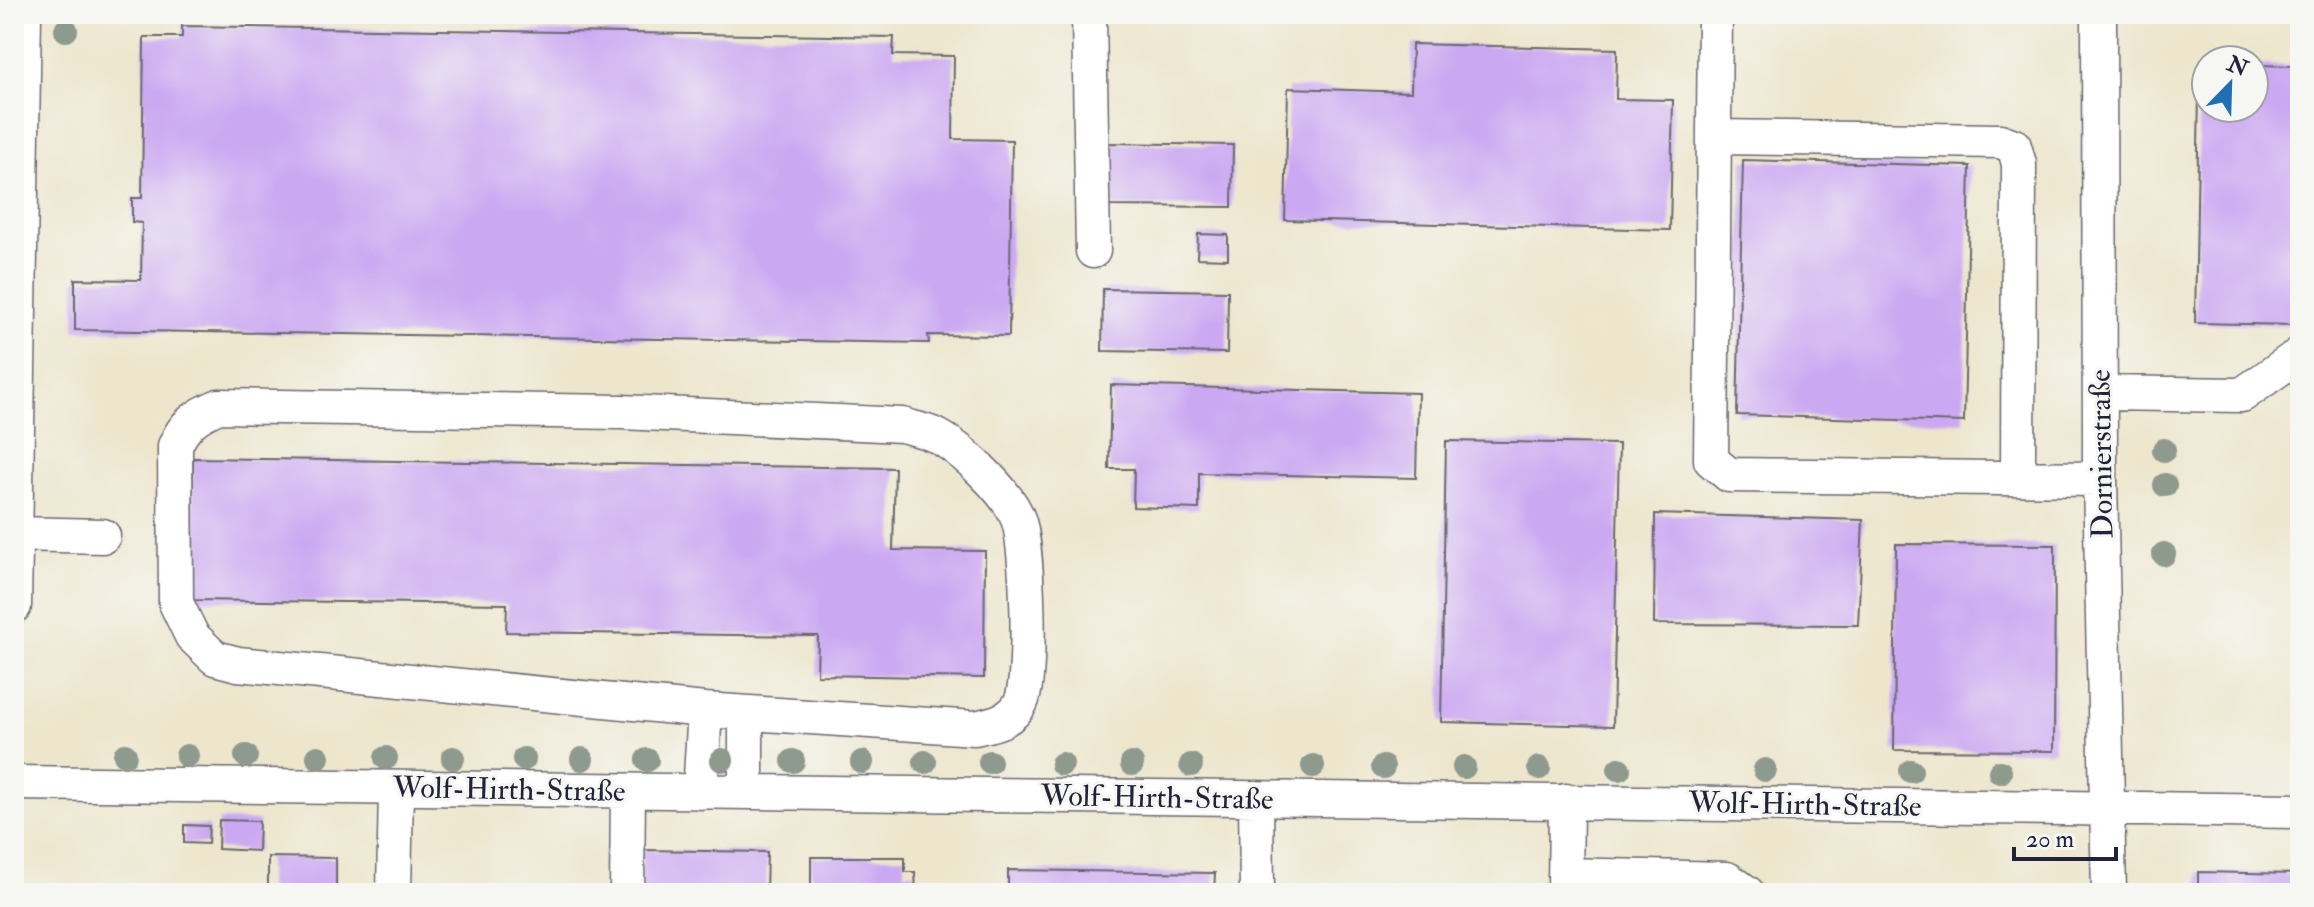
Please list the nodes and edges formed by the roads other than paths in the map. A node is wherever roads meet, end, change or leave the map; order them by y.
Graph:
1 (24, 14) edge
2 (1089, 14) edge
3 (1715, 14) edge
4 (2099, 14) edge
5 (1714, 137) junction
6 (1093, 251) dead end
7 (16, 353) edge
8 (2300, 354) edge
9 (2100, 393) junction
10 (15, 478) edge
11 (2018, 478) junction
12 (2100, 479) junction
13 (15, 534) edge
14 (103, 536) dead end
15 (14, 606) edge
16 (705, 710) junction
17 (746, 713) junction
18 (14, 783) edge
19 (396, 788) junction
20 (628, 791) junction
21 (700, 792) junction
22 (746, 792) junction
23 (1256, 798) junction
24 (1566, 801) junction
25 (2108, 808) junction
26 (2300, 811) edge
27 (1565, 884) edge
28 (394, 893) edge
29 (627, 893) edge
30 (1257, 893) edge
31 (1747, 893) edge
32 (2109, 893) edge

1 - 7 street
2 - 6 street
3 - 5 street
4 - 9 street, Dornierstraße
5 - 11 street
5 - 11 street
7 - 10 street
8 - 9 street
9 - 12 street, Dornierstraße
10 - 13 street
11 - 12 street
12 - 25 street, Dornierstraße
13 - 14 street
13 - 15 street
16 - 17 street
16 - 17 street
16 - 21 street
17 - 22 street
18 - 19 street, Wolf-Hirth-Straße
19 - 20 street, Wolf-Hirth-Straße
19 - 28 street
20 - 21 street, Wolf-Hirth-Straße
20 - 29 street
21 - 22 street, Wolf-Hirth-Straße
22 - 23 street, Wolf-Hirth-Straße
23 - 24 street, Wolf-Hirth-Straße
23 - 30 street
24 - 25 street, Wolf-Hirth-Straße
24 - 27 street
25 - 26 street, Wolf-Hirth-Straße
25 - 32 street, Dornierstraße
27 - 31 street

